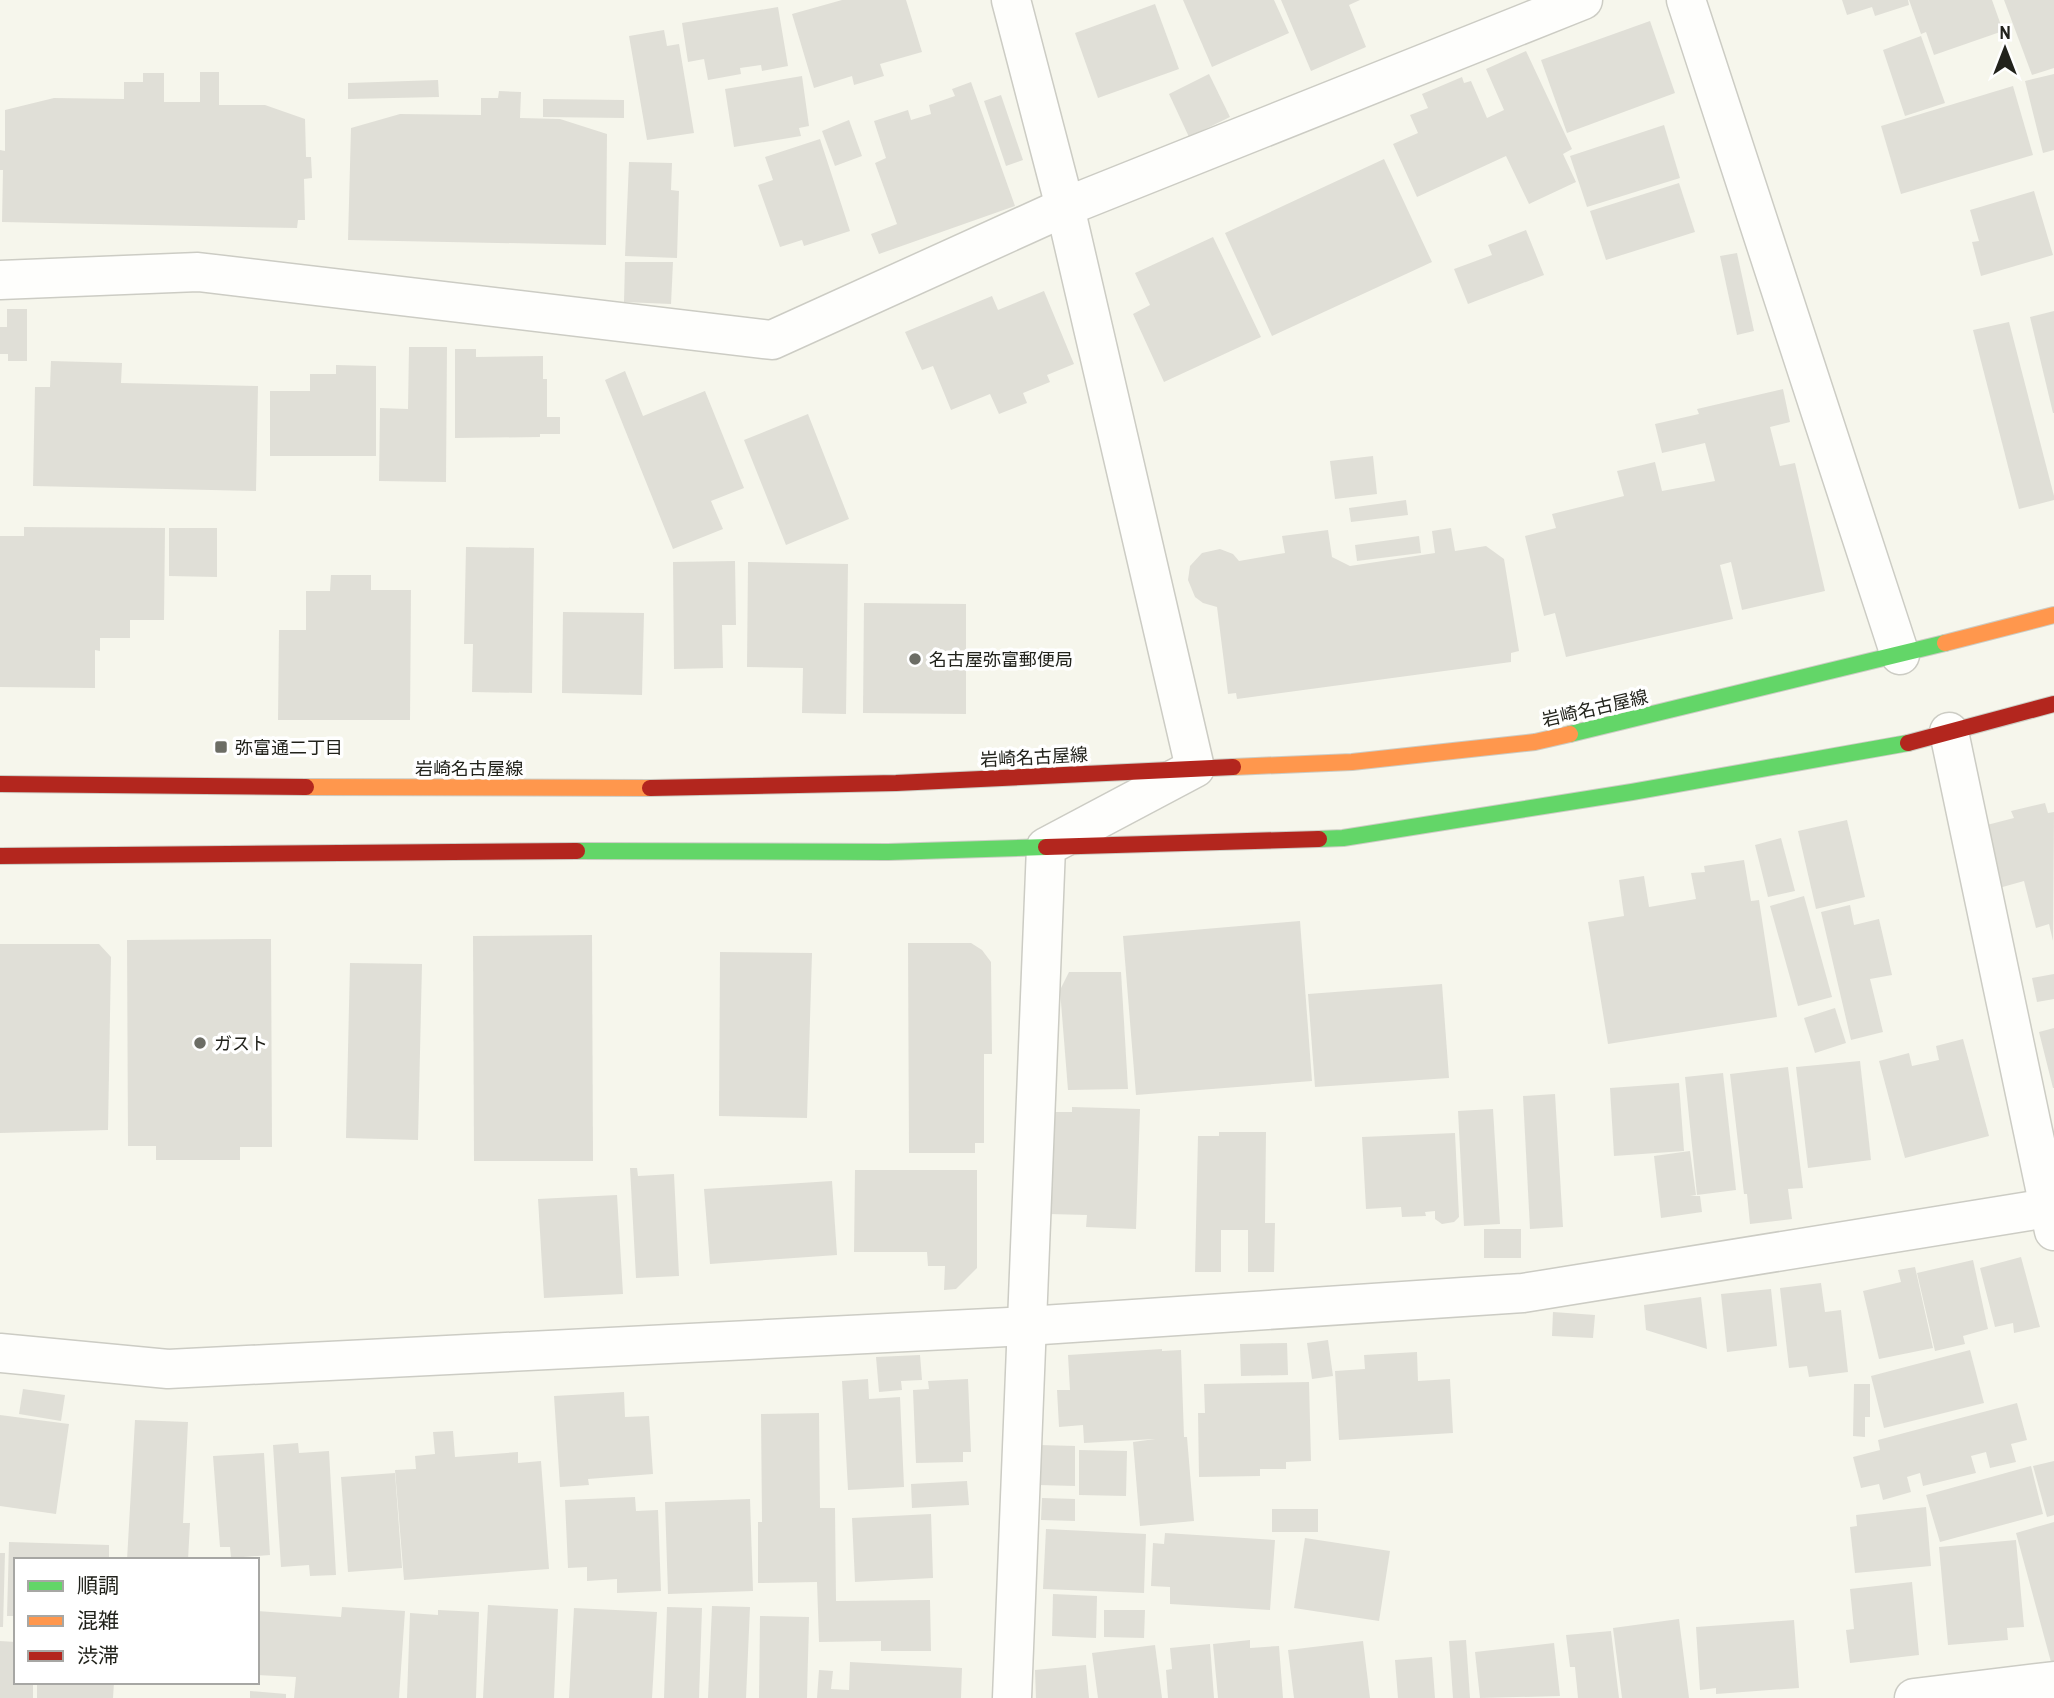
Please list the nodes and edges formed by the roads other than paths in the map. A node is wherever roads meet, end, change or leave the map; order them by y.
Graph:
1 (1011, 0) edge
2 (1583, 0) edge
3 (1686, 0) edge
4 (1065, 207) junction
5 (0, 280) edge
6 (2054, 615) edge
7 (1900, 655) junction
8 (2054, 704) edge
9 (1949, 732) junction
10 (1195, 768) junction
11 (0, 784) edge
12 (1046, 847) junction
13 (0, 856) edge
14 (2052, 1216) edge
15 (1027, 1326) junction
16 (0, 1353) edge
17 (2054, 1681) edge
18 (1012, 1698) edge
19 (1914, 1698) edge

1 - 4 street
2 - 4 street
3 - 7 street
4 - 5 street
4 - 10 street
6 - 7 main road, 岩崎名古屋線
7 - 10 main road, 岩崎名古屋線
8 - 9 main road
9 - 12 main road
9 - 14 street
10 - 11 main road, 岩崎名古屋線
10 - 12 street
12 - 13 main road
12 - 15 street
14 - 15 street
15 - 16 street
15 - 18 street
17 - 19 street

